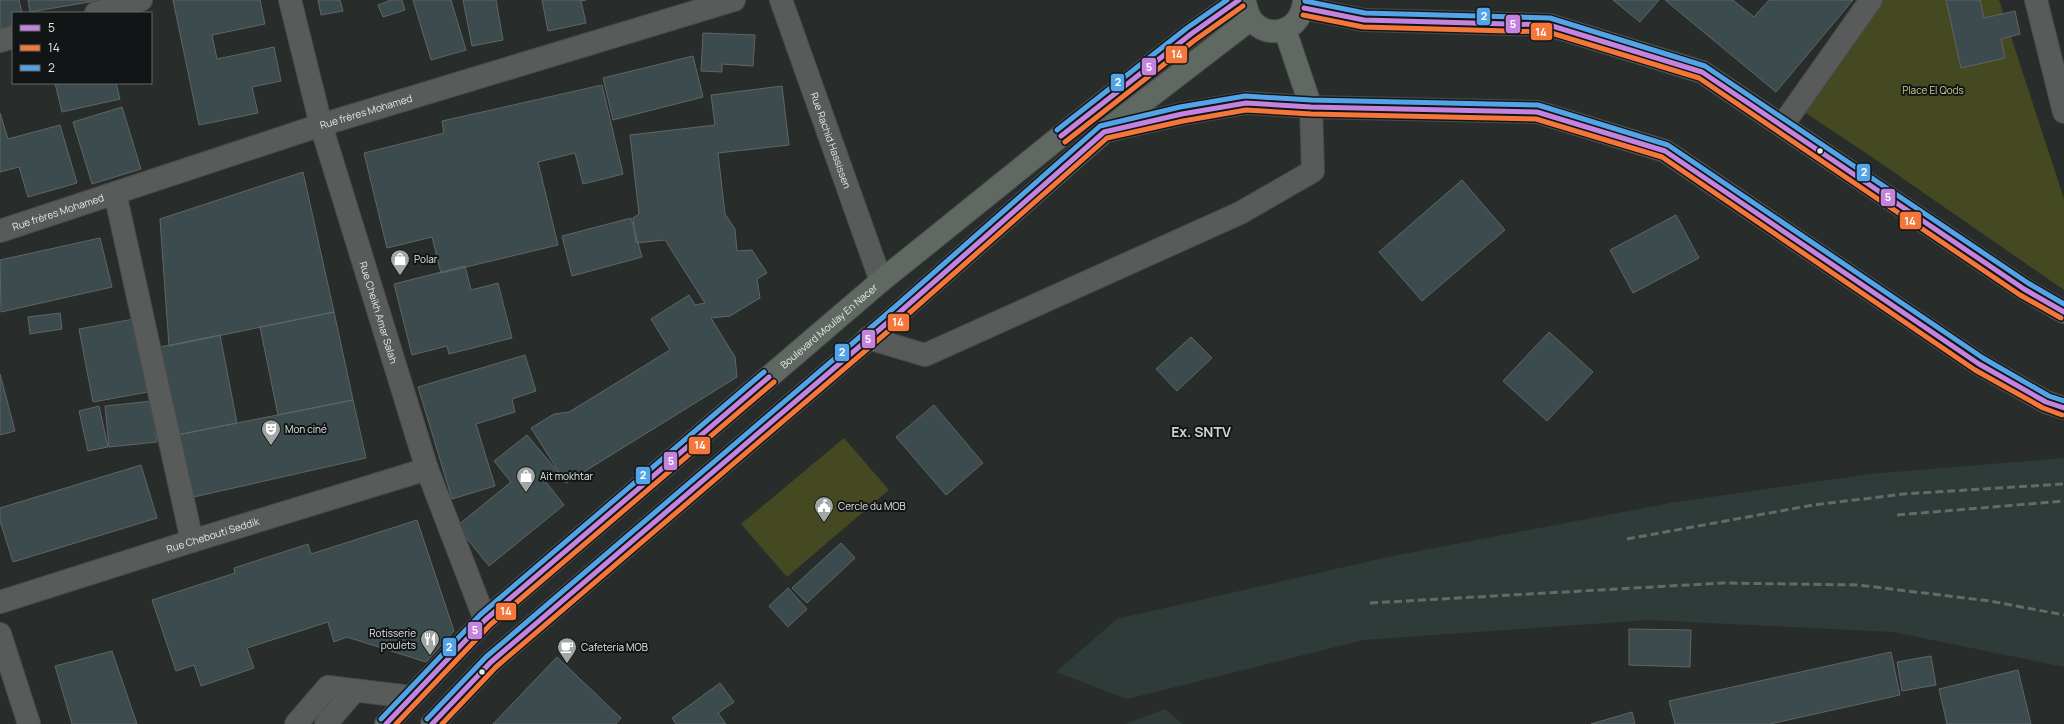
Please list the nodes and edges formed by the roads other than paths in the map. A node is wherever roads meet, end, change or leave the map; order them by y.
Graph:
1 (142, 0) edge
2 (290, 0) edge
3 (734, 0) edge
4 (781, 0) edge
5 (1238, 0) edge
6 (1871, 0) edge
7 (2036, 0) edge
8 (1304, 4) edge
9 (1249, 9) edge
10 (100, 12) edge
11 (1285, 30) junction
12 (12, 37) edge
13 (0, 40) edge
14 (1311, 107) junction
15 (2064, 112) edge
16 (322, 125) junction
17 (1782, 126) junction
18 (1104, 132) junction
19 (115, 193) junction
20 (0, 231) edge
21 (881, 281) junction
22 (2064, 312) edge
23 (868, 338) junction
24 (2064, 408) edge
25 (427, 470) junction
26 (192, 541) junction
27 (0, 602) edge
28 (485, 620) junction
29 (0, 634) edge
30 (355, 690) junction
31 (411, 697) junction
32 (29, 724) edge
33 (296, 724) edge
34 (326, 724) edge
35 (386, 724) edge
36 (432, 724) edge

1 - 10 street
2 - 16 street, Rue Cheikh Amar Salah
3 - 16 street, Rue frères Mohamed
4 - 21 street, Rue Rachid Hassissen
5 - 21 main road, Boulevard Moulay En Nacer
6 - 17 street
7 - 15 street
8 - 11 main road
8 - 17 main road
9 - 11 main road
9 - 18 main road
11 - 14 main road
12 - 13 street
14 - 18 main road
14 - 23 street
14 - 24 main road
16 - 19 street, Rue frères Mohamed
16 - 25 street, Rue Cheikh Amar Salah
17 - 22 main road
18 - 23 main road
19 - 20 street, Rue frères Mohamed
19 - 26 street
21 - 28 main road, Boulevard Moulay En Nacer
23 - 36 main road
25 - 26 street, Rue Chebouti Seddik
25 - 28 street, Rue Cheikh Amar Salah
26 - 27 street, Rue Chebouti Seddik
28 - 31 main road, Boulevard Moulay En Nacer
29 - 32 street
30 - 31 street
30 - 33 street
30 - 34 street
31 - 35 main road, Boulevard Moulay En Nacer

